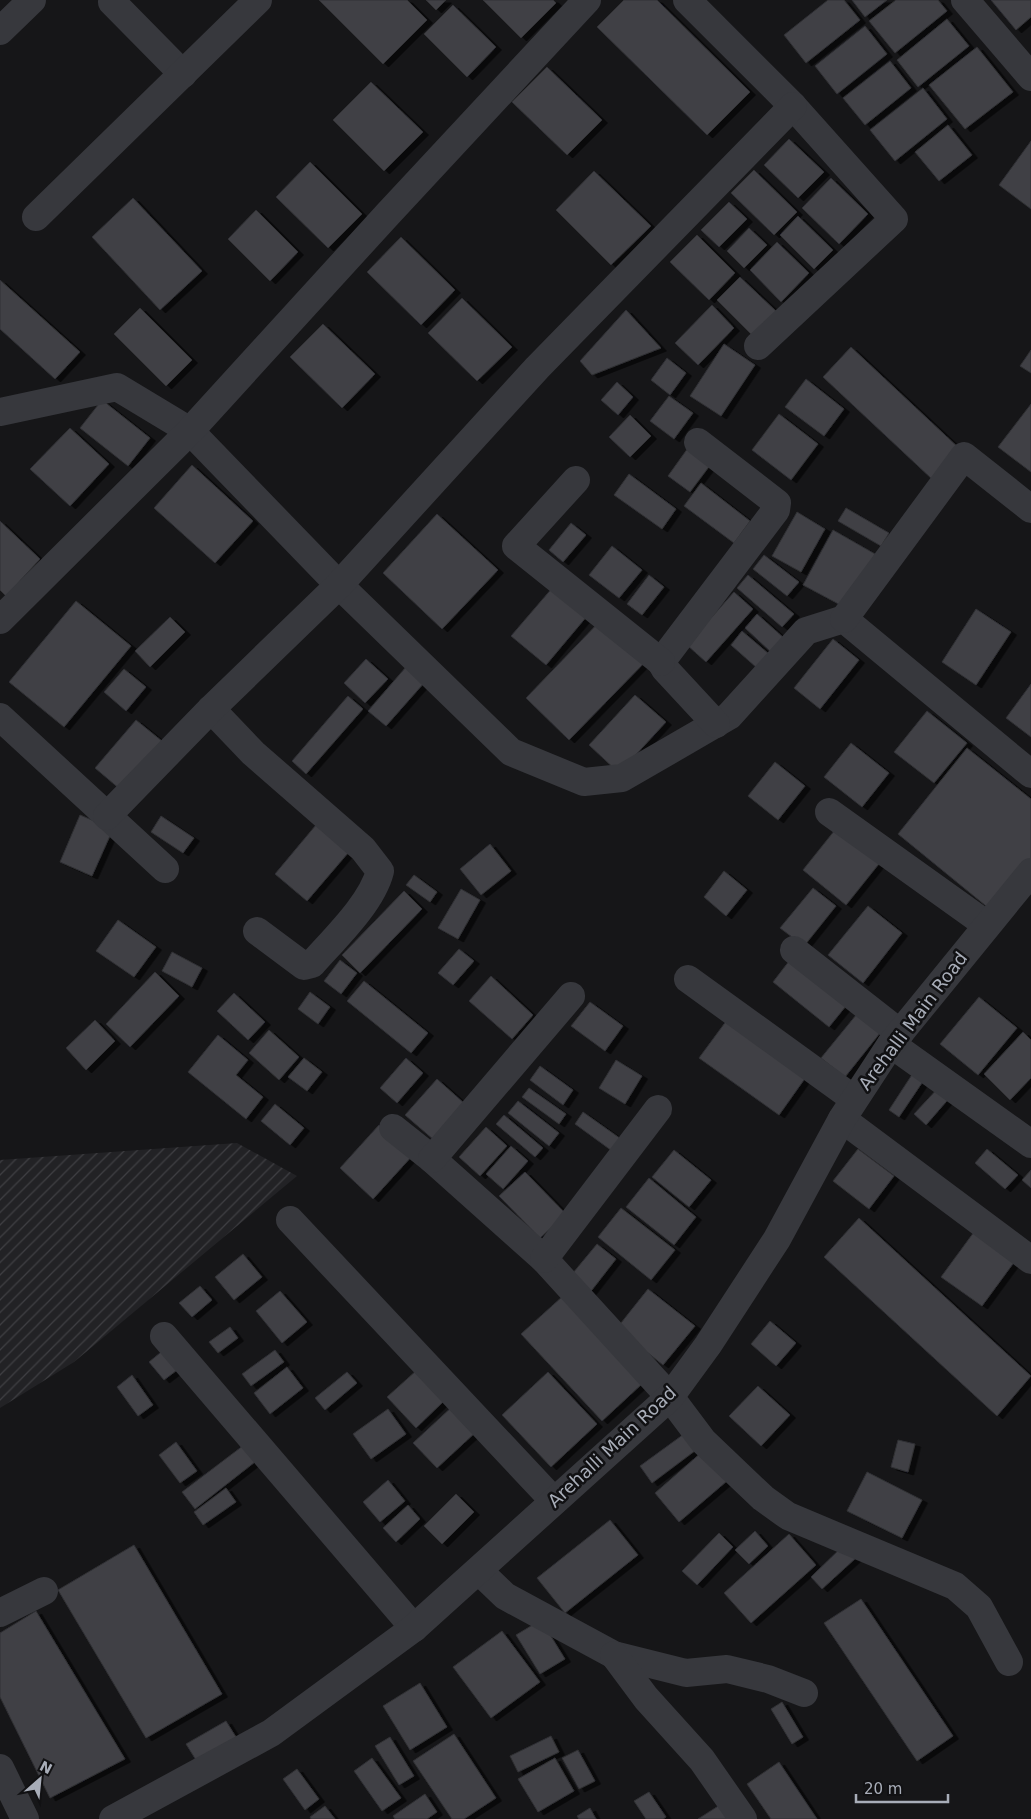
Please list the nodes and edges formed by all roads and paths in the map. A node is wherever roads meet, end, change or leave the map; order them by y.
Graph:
1 (32, 0) edge
2 (114, 0) edge
3 (258, 0) edge
4 (587, 0) edge
5 (686, 0) edge
6 (965, 0) edge
7 (0, 31) edge
8 (183, 74) junction
9 (1031, 77) edge
10 (793, 106) junction
11 (36, 217) dead end
12 (758, 346) dead end
13 (0, 412) edge
14 (190, 431) junction
15 (698, 442) dead end
16 (576, 480) dead end
17 (1031, 510) edge
18 (339, 585) junction
19 (844, 619) junction
20 (0, 620) edge
21 (661, 662) junction
22 (211, 710) junction
23 (0, 717) edge
24 (716, 724) junction
25 (1031, 774) edge
26 (829, 812) dead end
27 (107, 816) junction
28 (165, 869) dead end
29 (1031, 872) edge
30 (988, 925) junction
31 (258, 931) dead end
32 (794, 950) dead end
33 (688, 979) dead end
34 (571, 996) dead end
35 (896, 1038) junction
36 (848, 1109) junction
37 (658, 1110) dead end
38 (393, 1128) dead end
39 (1031, 1144) edge
40 (432, 1159) junction
41 (290, 1220) dead end
42 (544, 1259) junction
43 (1031, 1260) edge
44 (164, 1336) dead end
45 (670, 1398) junction
46 (554, 1501) junction
47 (479, 1571) junction
48 (44, 1591) dead end
49 (0, 1613) edge
50 (414, 1628) junction
51 (614, 1655) junction
52 (1009, 1662) dead end
53 (804, 1693) dead end
54 (0, 1768) edge
55 (25, 1819) edge
56 (113, 1819) edge
57 (743, 1819) edge

1 - 7 street
2 - 8 street
3 - 8 street
4 - 14 street
5 - 10 street
6 - 9 street
8 - 11 street
10 - 12 street
10 - 18 street
13 - 14 street
14 - 18 street
14 - 20 street
15 - 21 street
16 - 21 street
17 - 19 street
18 - 22 street
18 - 24 street
19 - 24 street
19 - 25 street
21 - 24 street
22 - 27 street
22 - 31 street
23 - 27 street
26 - 30 street
27 - 28 street
29 - 30 street, Arehalli Main Road
30 - 35 street, Arehalli Main Road
32 - 35 street
33 - 36 street
34 - 40 street
35 - 36 street, Arehalli Main Road
35 - 39 street
36 - 43 street
36 - 45 street, Arehalli Main Road
37 - 42 street
38 - 40 street
40 - 42 street
41 - 46 street
42 - 45 street
44 - 50 street
45 - 46 street, Arehalli Main Road
45 - 52 street
46 - 47 street, Arehalli Main Road
47 - 50 street, Arehalli Main Road
47 - 51 street
48 - 49 street
50 - 56 street, Arehalli Main Road
51 - 53 street
51 - 57 street
54 - 55 street

